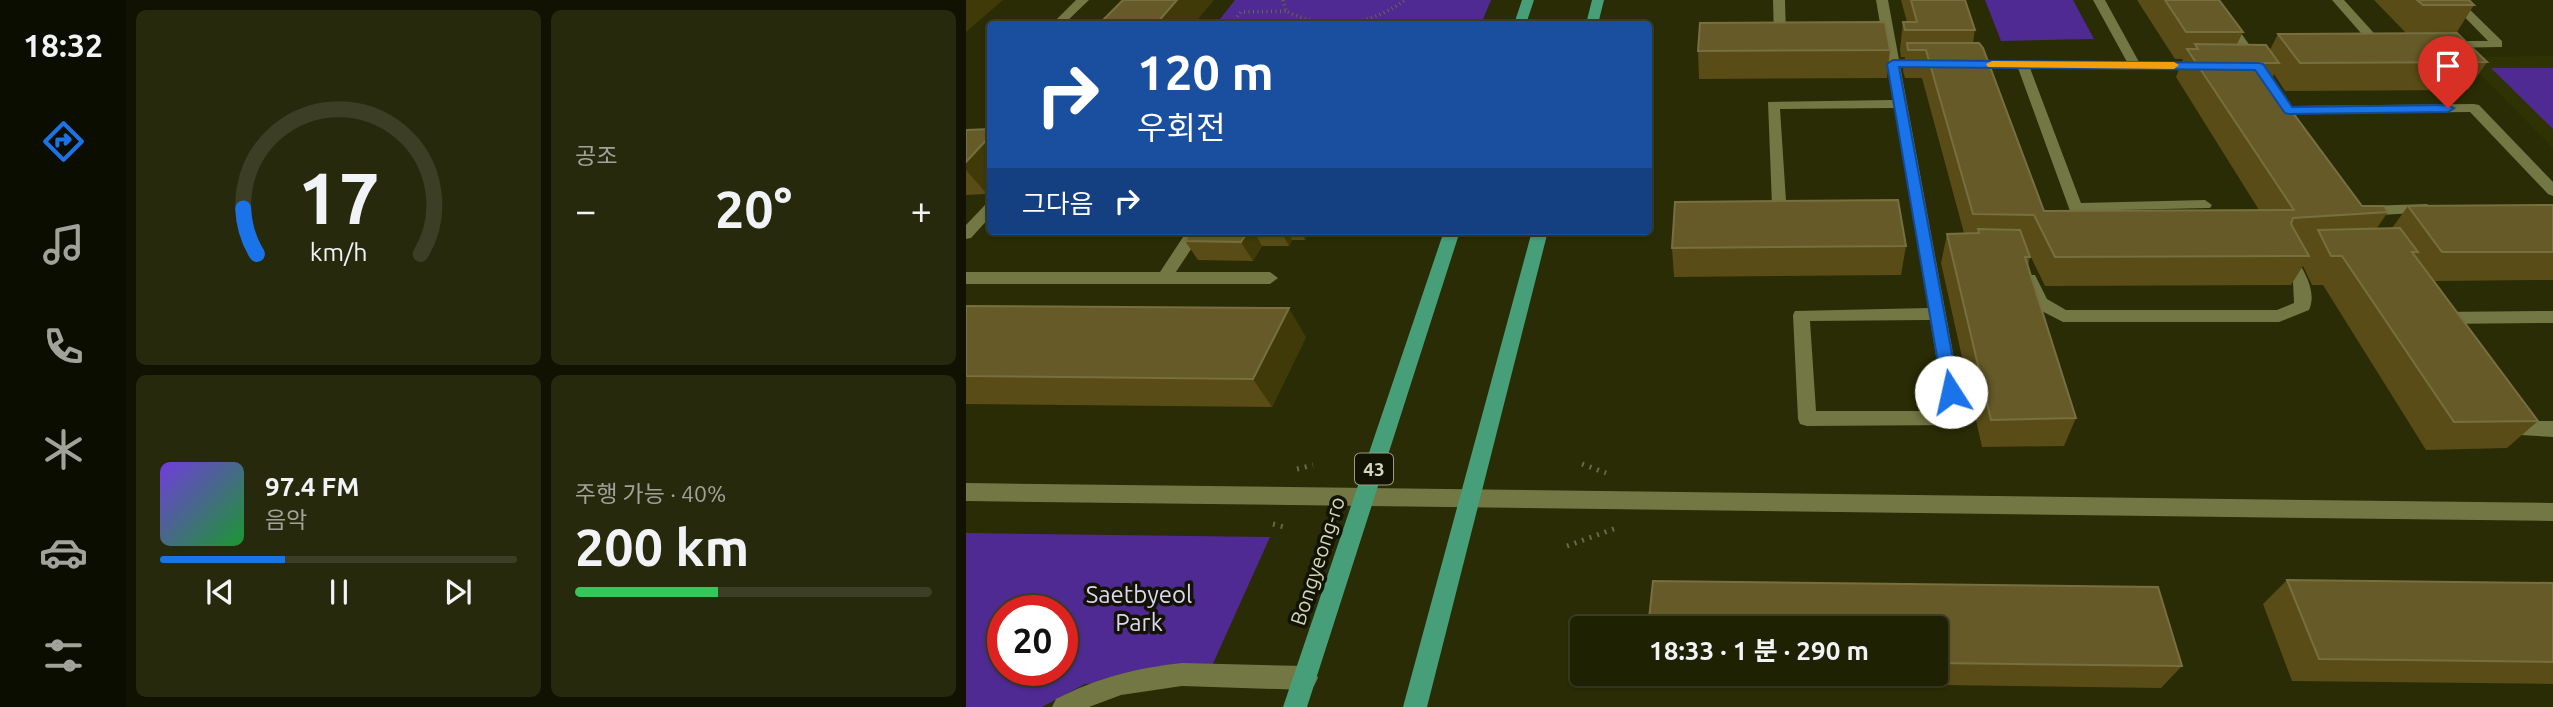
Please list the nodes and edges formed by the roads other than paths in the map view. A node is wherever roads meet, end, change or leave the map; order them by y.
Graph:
1 (1083, 0) edge
2 (1528, 0) edge
3 (1598, 0) edge
4 (1779, 0) edge
5 (1882, 0) edge
6 (2099, 0) edge
7 (2213, 0) edge
8 (2338, 0) edge
9 (2454, 0) edge
10 (1061, 21) edge
11 (1521, 21) edge
12 (1593, 21) edge
13 (1794, 39) edge
14 (2378, 45) edge
15 (2432, 45) edge
16 (1958, 64) edge
17 (2023, 65) junction
18 (2135, 65) junction
19 (2218, 66) edge
20 (2257, 70) edge
21 (1900, 104) junction
22 (2289, 110) edge
23 (2553, 191) edge
24 (2205, 205) dead end
25 (1817, 207) edge
26 (2442, 209) edge
27 (987, 212) edge
28 (975, 226) edge
29 (2372, 230) edge
30 (1192, 235) edge
31 (1451, 235) edge
32 (1539, 235) edge
33 (2309, 251) edge
34 (2023, 263) edge
35 (1165, 277) junction
36 (966, 278) edge
37 (1270, 278) dead end
38 (1937, 314) junction
39 (2553, 317) edge
40 (2433, 318) edge
41 (2502, 418) edge
42 (2553, 429) edge
43 (966, 492) edge
44 (2553, 512) edge
45 (1306, 678) junction
46 (1064, 707) edge
47 (1295, 707) edge
48 (1415, 707) edge

1 - 10 street
2 - 11 main road
3 - 12 main road
4 - 13 street
5 - 21 street
6 - 18 street
7 - 20 street
8 - 14 street
9 - 15 street
16 - 17 street
17 - 18 street
17 - 24 street
18 - 19 street
21 - 25 street
21 - 38 street
22 - 23 street
26 - 29 street
27 - 28 street
30 - 35 street
31 - 45 main road, Bongyeong-ro / 43
32 - 48 main road
33 - 34 street
35 - 36 street
35 - 37 street
38 - 38 street
39 - 40 street
41 - 42 street
43 - 44 street
45 - 46 street
45 - 47 main road, Bongyeong-ro / 43

